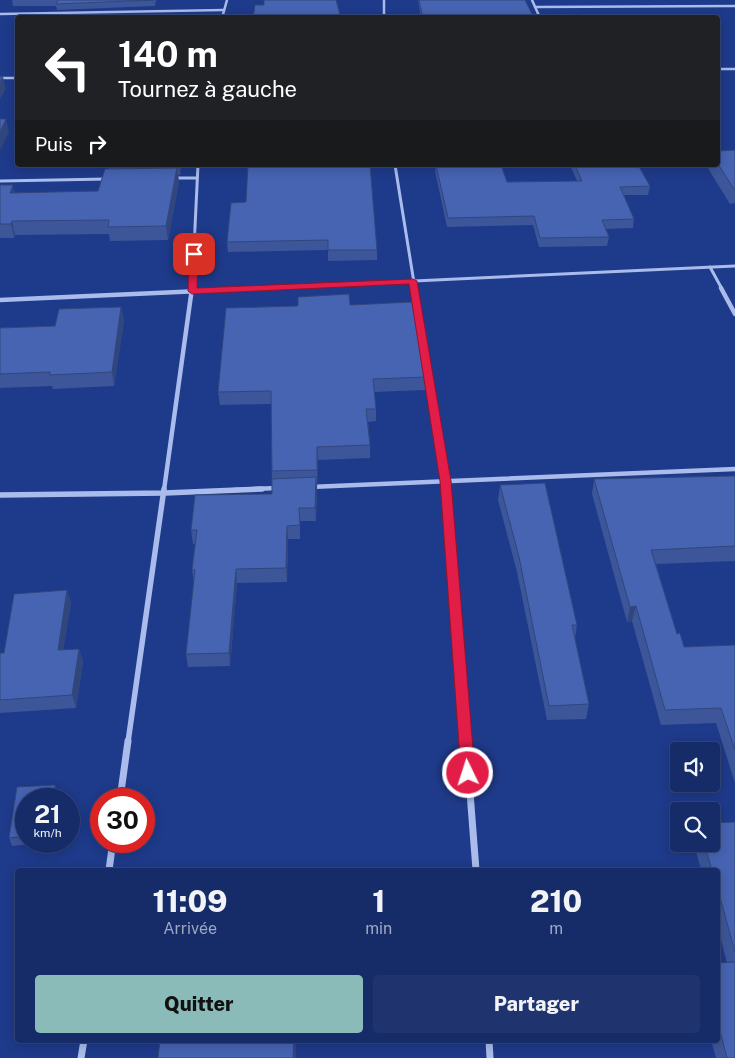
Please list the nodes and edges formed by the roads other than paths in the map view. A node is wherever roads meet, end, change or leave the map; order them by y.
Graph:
1 (227, 0) edge
2 (384, 0) edge
3 (532, 0) edge
4 (735, 6) edge
5 (534, 7) junction
6 (224, 10) junction
7 (0, 14) edge
8 (223, 15) edge
9 (384, 15) edge
10 (538, 15) edge
11 (720, 69) edge
12 (735, 69) edge
13 (0, 78) edge
14 (15, 78) edge
15 (198, 167) edge
16 (395, 167) edge
17 (167, 178) edge
18 (196, 178) junction
19 (108, 179) edge
20 (0, 181) edge
21 (735, 266) edge
22 (710, 267) junction
23 (413, 281) junction
24 (192, 291) junction
25 (0, 300) edge
26 (735, 314) edge
27 (735, 469) edge
28 (446, 481) junction
29 (300, 487) edge
30 (281, 488) edge
31 (165, 493) junction
32 (0, 495) edge
33 (122, 788) edge
34 (111, 853) edge
35 (109, 868) edge
36 (476, 868) edge
37 (84, 1043) edge
38 (489, 1043) edge
39 (82, 1058) edge
40 (490, 1058) edge

1 - 6 street
2 - 9 street
3 - 5 street
4 - 5 street
5 - 10 street
6 - 7 street
6 - 8 street
11 - 12 street
13 - 14 street
15 - 18 street
16 - 23 street
17 - 18 street
18 - 24 street
19 - 20 street
21 - 22 street
22 - 23 street
22 - 26 street
23 - 24 street
23 - 28 street
24 - 25 street
24 - 31 street
27 - 28 street
28 - 29 street
28 - 36 street
30 - 31 street
31 - 32 street
31 - 33 street
34 - 35 street
37 - 39 street
38 - 40 street

